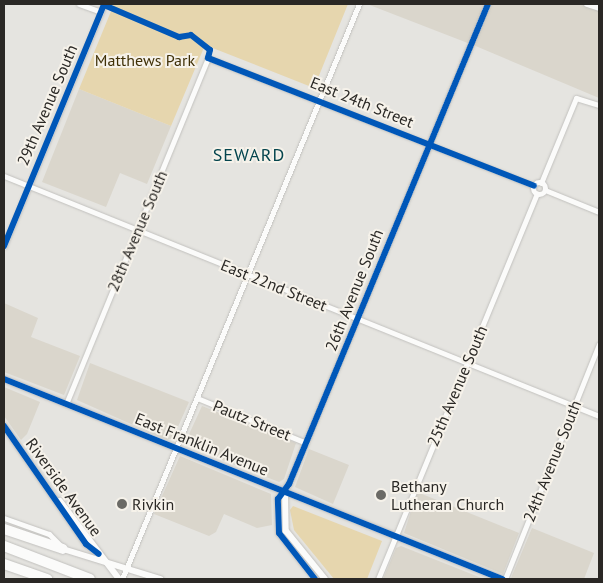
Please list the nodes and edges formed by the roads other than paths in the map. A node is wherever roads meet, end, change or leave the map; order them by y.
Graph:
1 (79, 4) edge
2 (104, 4) edge
3 (359, 4) edge
4 (488, 4) edge
5 (588, 4) edge
6 (599, 8) edge
7 (101, 12) junction
8 (208, 58) joint
9 (320, 100) junction
10 (599, 105) edge
11 (430, 144) junction
12 (4, 176) edge
13 (541, 183) junction
14 (27, 186) junction
15 (534, 186) junction
16 (545, 190) junction
17 (537, 194) junction
18 (599, 212) edge
19 (138, 230) junction
20 (4, 246) edge
21 (247, 274) junction
22 (357, 319) junction
23 (599, 344) edge
24 (466, 363) junction
25 (4, 379) edge
26 (197, 398) junction
27 (66, 404) junction
28 (575, 406) junction
29 (599, 416) edge
30 (4, 426) edge
31 (306, 443) junction
32 (176, 448) junction
33 (285, 492) junction
34 (4, 518) edge
35 (4, 529) edge
36 (396, 536) junction
37 (4, 546) edge
38 (63, 549) junction
39 (105, 561) junction
40 (4, 564) edge
41 (127, 568) junction
42 (122, 578) edge
43 (47, 579) edge
44 (90, 579) edge
45 (160, 579) edge
46 (315, 579) edge
47 (325, 579) edge
48 (378, 579) edge
49 (504, 579) edge

1 - 7 street
2 - 7 street, 29th Avenue South
3 - 9 street
4 - 11 street, 26th Avenue South
5 - 6 street
7 - 14 street, 29th Avenue South
8 - 9 street, East 24th Street
8 - 19 street, 28th Avenue South
9 - 11 street, East 24th Street
9 - 21 street
10 - 13 street
11 - 15 street, East 24th Street
11 - 22 street, 26th Avenue South
12 - 14 street, East 22nd Street
13 - 15 street
13 - 16 street
14 - 19 street, East 22nd Street
14 - 20 street, 29th Avenue South
15 - 17 street
16 - 17 street
16 - 18 street
17 - 24 street, 25th Avenue South
19 - 21 street, East 22nd Street
19 - 27 street, 28th Avenue South
21 - 22 street, East 22nd Street
21 - 26 street
22 - 24 street, East 22nd Street
22 - 31 street, 26th Avenue South
23 - 28 street, 24th Avenue South
24 - 28 street, East 22nd Street
24 - 36 street, 25th Avenue South
25 - 27 street, East Franklin Avenue
26 - 31 street, Pautz Street
26 - 32 street
27 - 32 street, East Franklin Avenue
28 - 29 street, East 22nd Street
28 - 49 street, 24th Avenue South
30 - 39 street, Riverside Avenue
31 - 33 street, 26th Avenue South
32 - 33 street, East Franklin Avenue
32 - 41 street
33 - 36 street, East Franklin Avenue
33 - 46 street, 26th Avenue South
33 - 47 street, 26th Avenue South
34 - 38 street
35 - 38 highway
36 - 48 street, 25th Avenue South
36 - 49 street, East Franklin Avenue
37 - 44 highway
38 - 39 street
39 - 41 street
39 - 42 street, Riverside Avenue
40 - 43 highway
41 - 42 street
41 - 45 street

